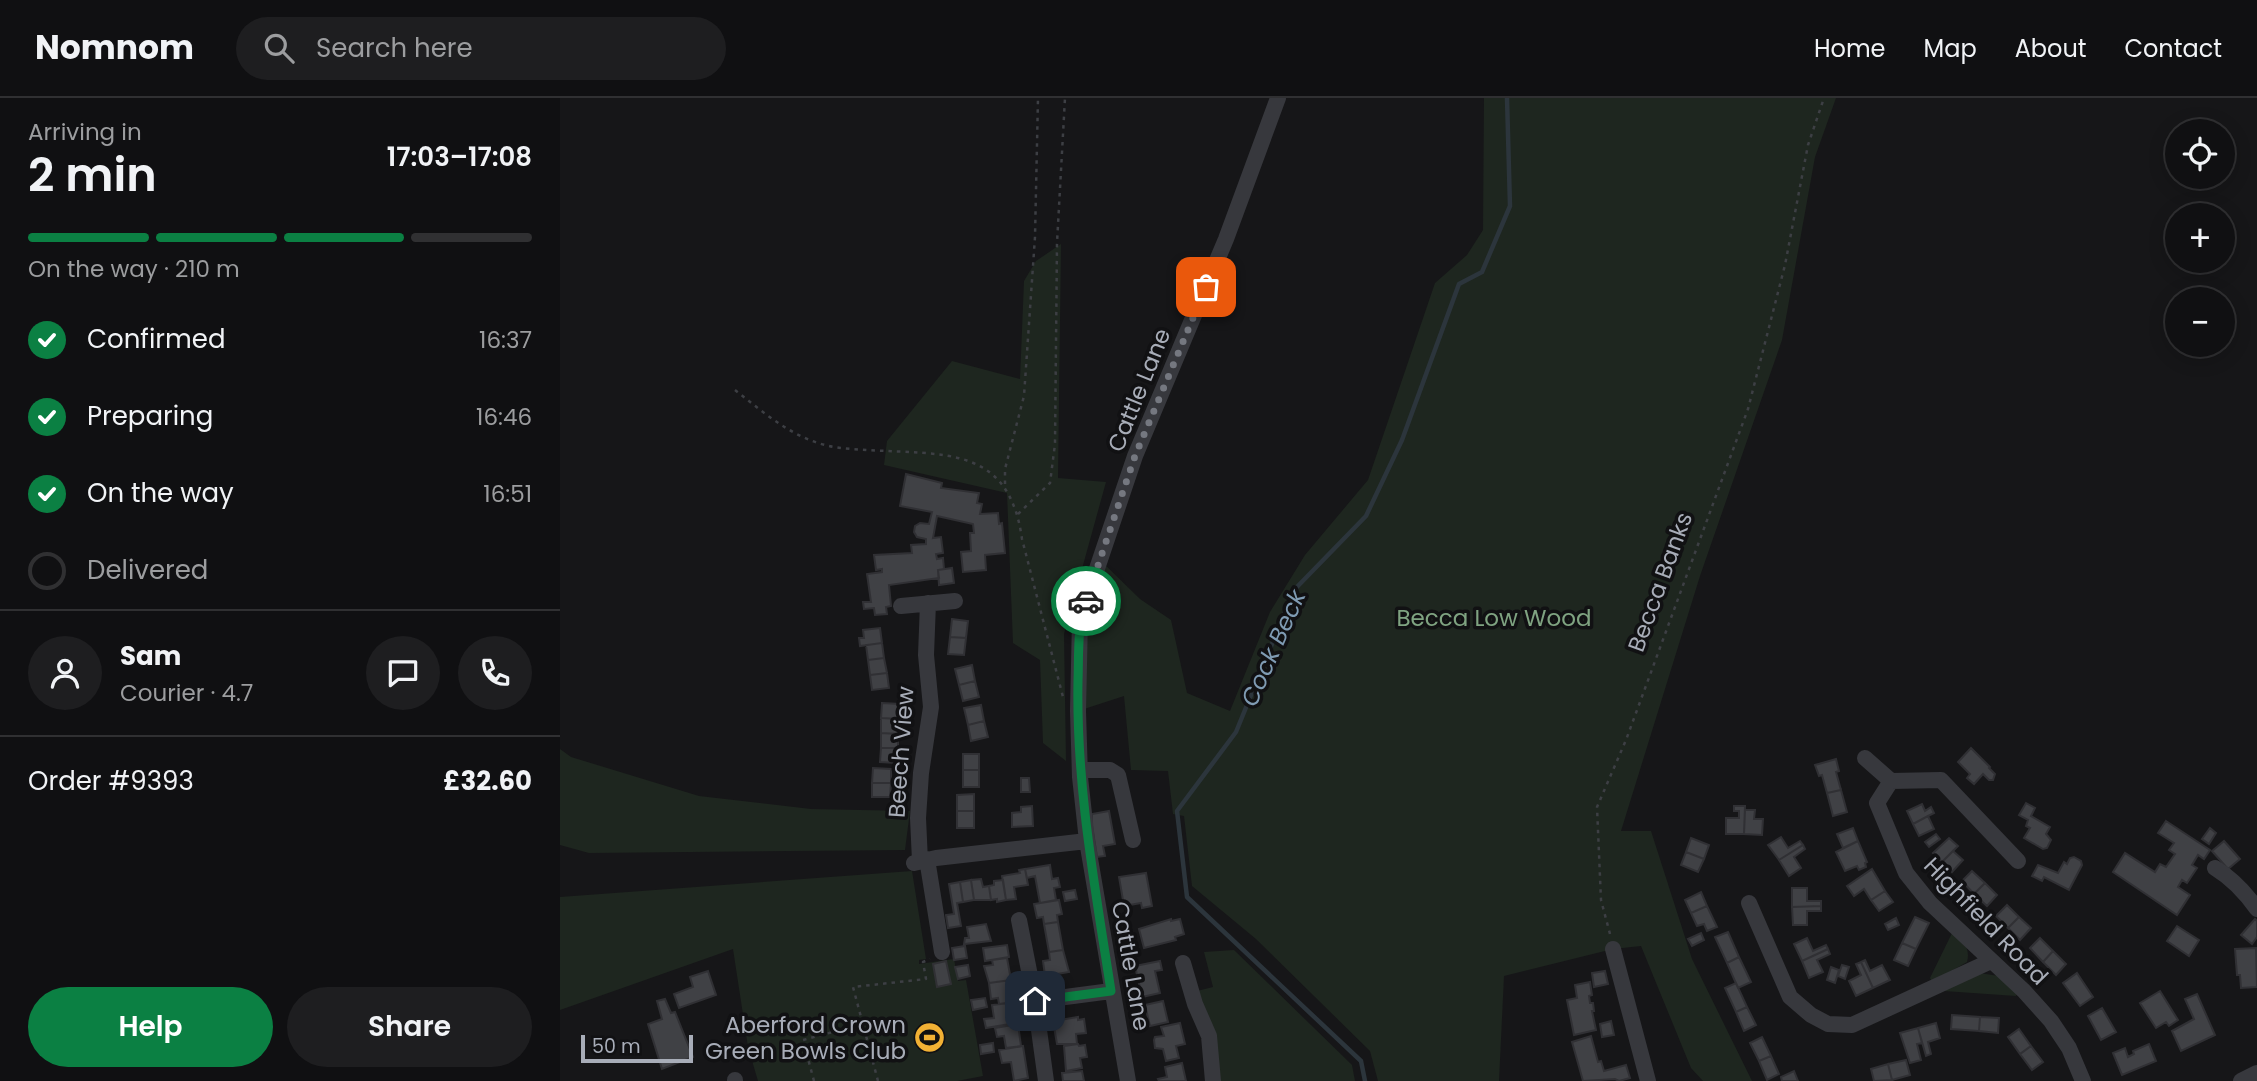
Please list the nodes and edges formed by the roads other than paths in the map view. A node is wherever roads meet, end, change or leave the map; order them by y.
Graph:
1 (1278, 98) edge
2 (955, 601) dead end
3 (928, 603) junction
4 (901, 606) dead end
5 (1865, 758) dead end
6 (1080, 770) junction
7 (1891, 781) junction
8 (1133, 840) dead end
9 (1087, 841) junction
10 (920, 861) junction
11 (2018, 861) dead end
12 (2215, 868) dead end
13 (1749, 903) dead end
14 (2257, 909) edge
15 (1019, 920) dead end
16 (1613, 949) road end
17 (942, 952) road end
18 (1991, 961) junction
19 (1183, 963) dead end
20 (1111, 991) junction
21 (1035, 1001) junction
22 (2257, 1073) edge
23 (1046, 1081) edge
24 (1128, 1081) edge
25 (1213, 1081) edge
26 (1648, 1081) edge
27 (2083, 1081) edge
28 (2241, 1081) edge

1 - 6 street, Cattle Lane
2 - 3 street
3 - 4 street
3 - 10 street, Beech View
5 - 7 street
6 - 8 street
6 - 9 street, Cattle Lane
7 - 11 street
7 - 18 street, Highfield Road
9 - 10 street
9 - 20 street, Cattle Lane
10 - 17 street, Beech View
12 - 14 street
13 - 18 street
15 - 21 street
16 - 26 street
18 - 27 street, Highfield Road
19 - 25 street
20 - 21 street
20 - 24 street, Cattle Lane
21 - 23 street
22 - 28 street

